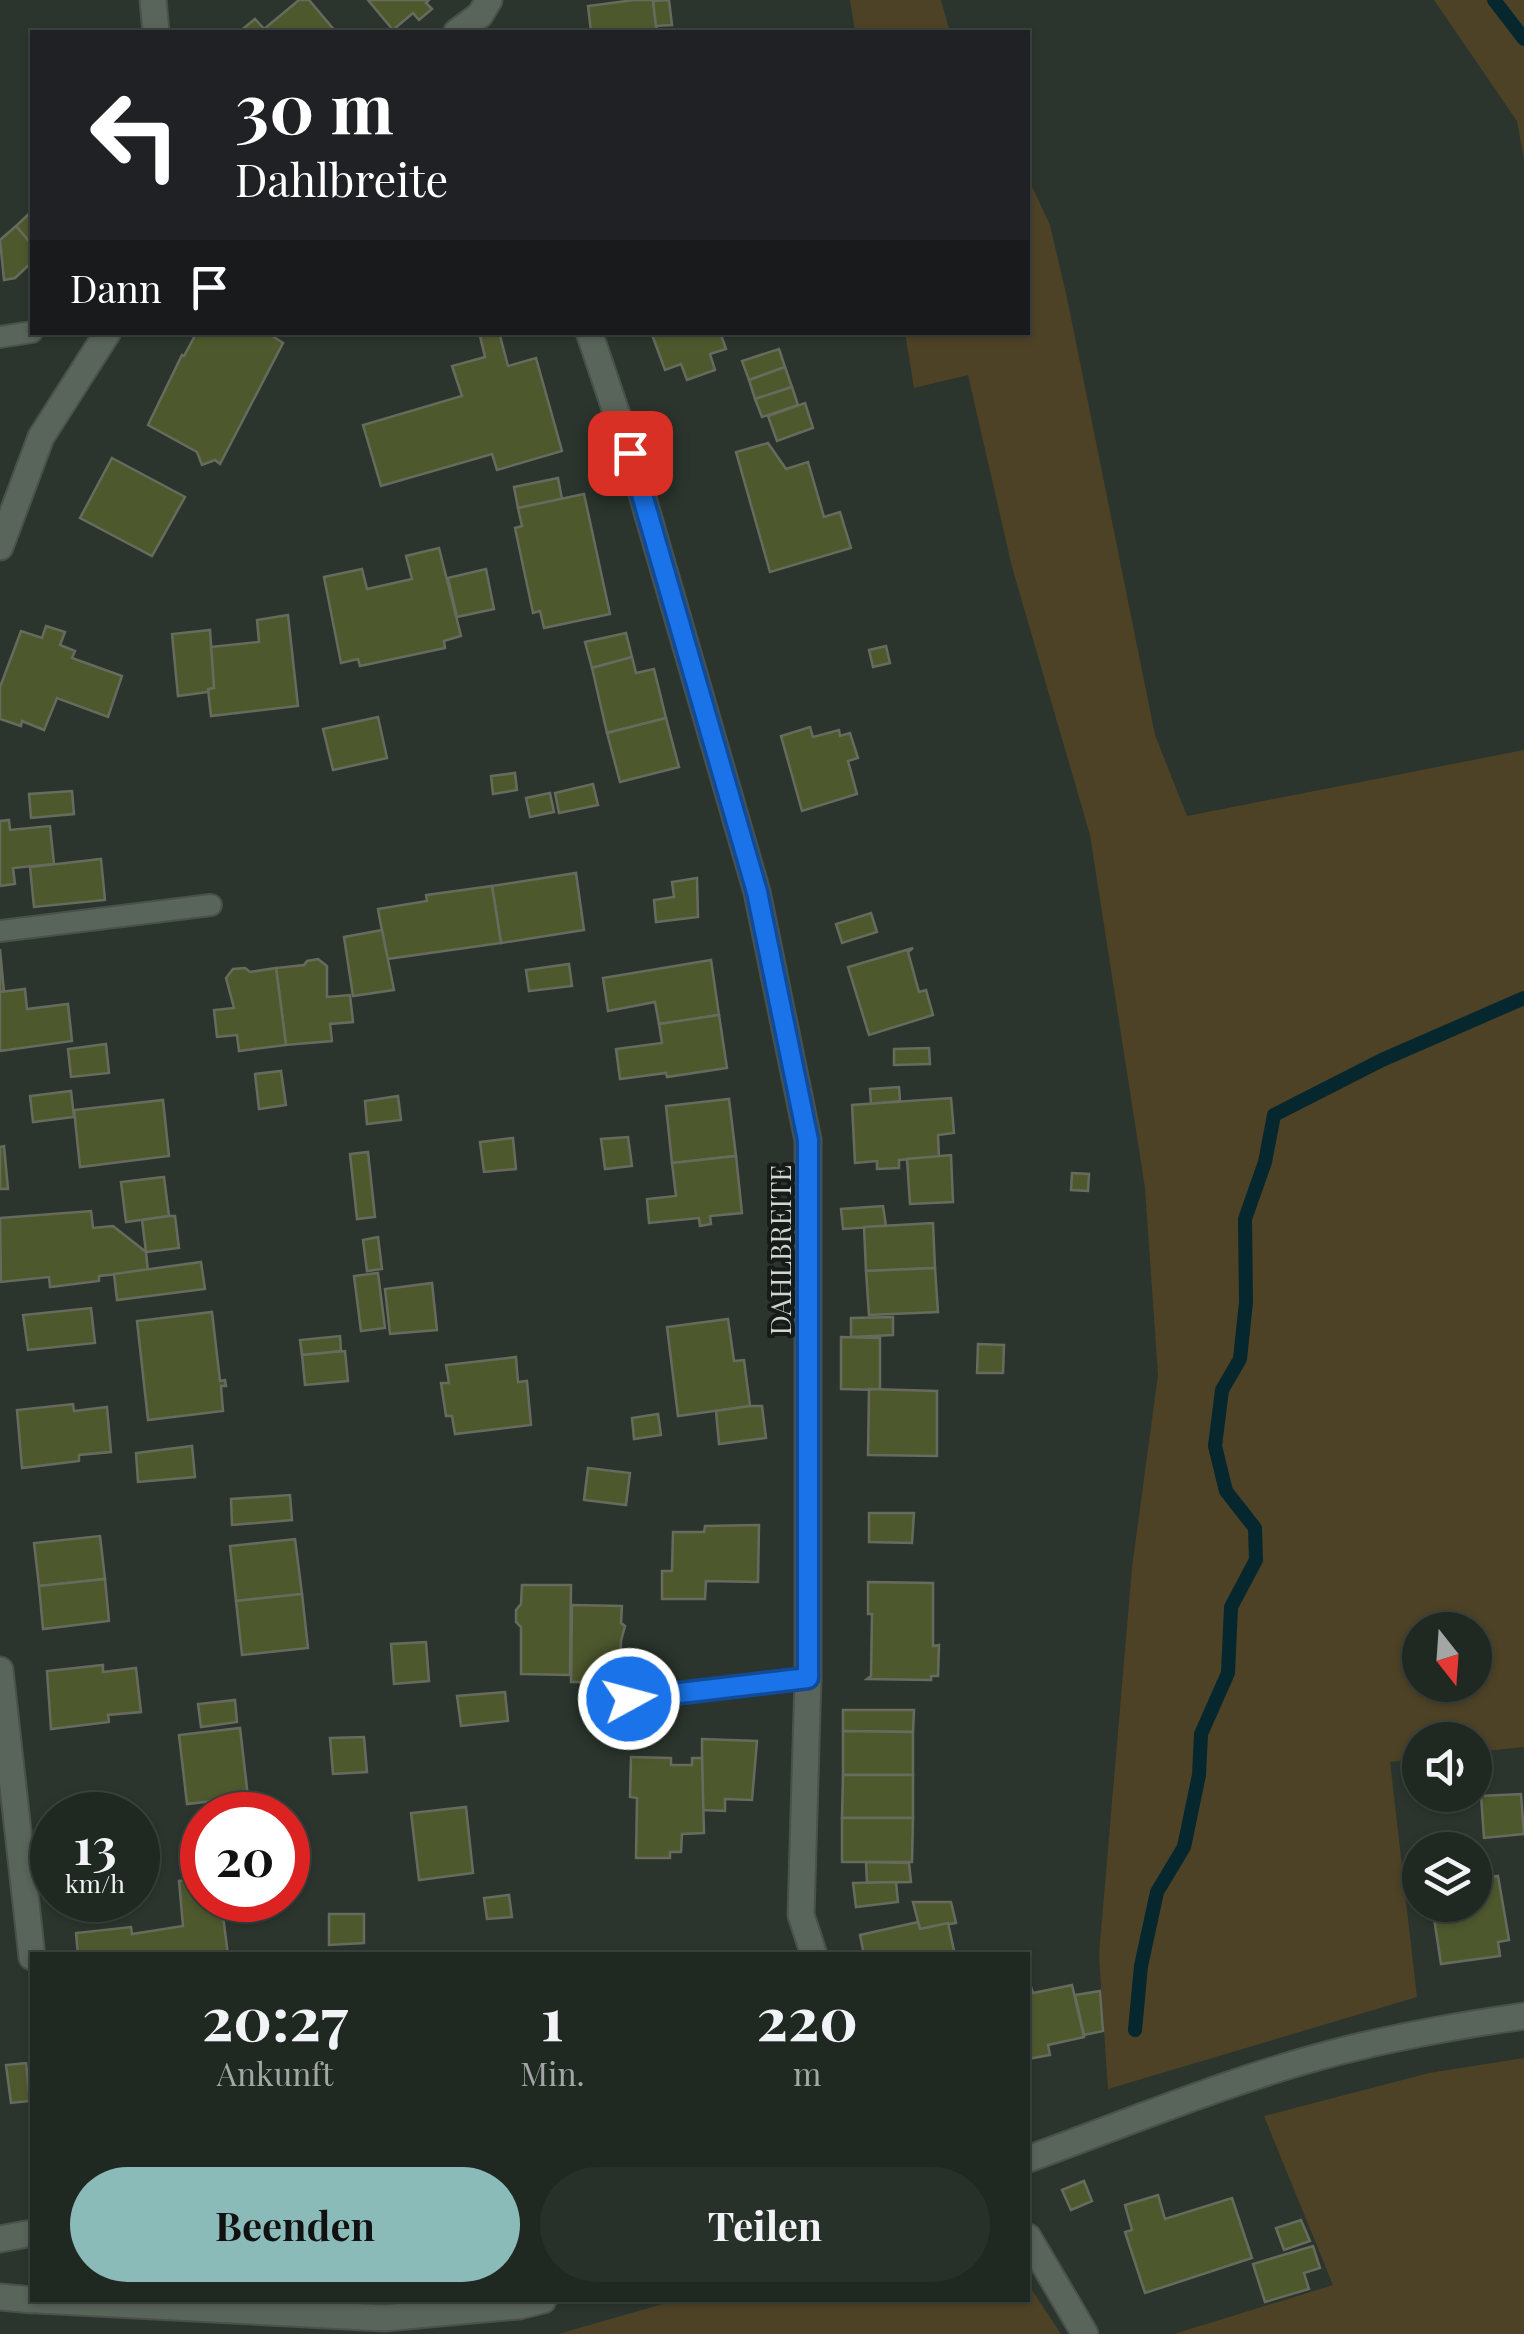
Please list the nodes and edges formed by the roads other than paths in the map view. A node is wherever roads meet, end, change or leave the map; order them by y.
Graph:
1 (153, 0) edge
2 (485, 16) edge
3 (156, 30) edge
4 (461, 30) edge
5 (30, 332) edge
6 (106, 335) edge
7 (590, 335) edge
8 (0, 337) edge
9 (0, 546) edge
10 (211, 905) dead end
11 (0, 931) edge
12 (0, 1670) edge
13 (808, 1678) junction
14 (590, 1704) dead end
15 (31, 1952) edge
16 (813, 1952) edge
17 (1524, 2016) edge
18 (1030, 2157) edge
19 (30, 2233) edge
20 (0, 2239) edge
21 (1030, 2240) edge
22 (0, 2297) edge
23 (30, 2300) edge
24 (75, 2302) edge
25 (536, 2302) edge
26 (1085, 2334) edge

1 - 3 street
2 - 4 street
5 - 8 lane
6 - 9 street
7 - 13 street, DAHLBREITE
10 - 11 lane
12 - 15 street
13 - 14 lane
13 - 16 street, DAHLBREITE
17 - 18 street
19 - 20 street
21 - 26 street
22 - 23 street
24 - 25 street

